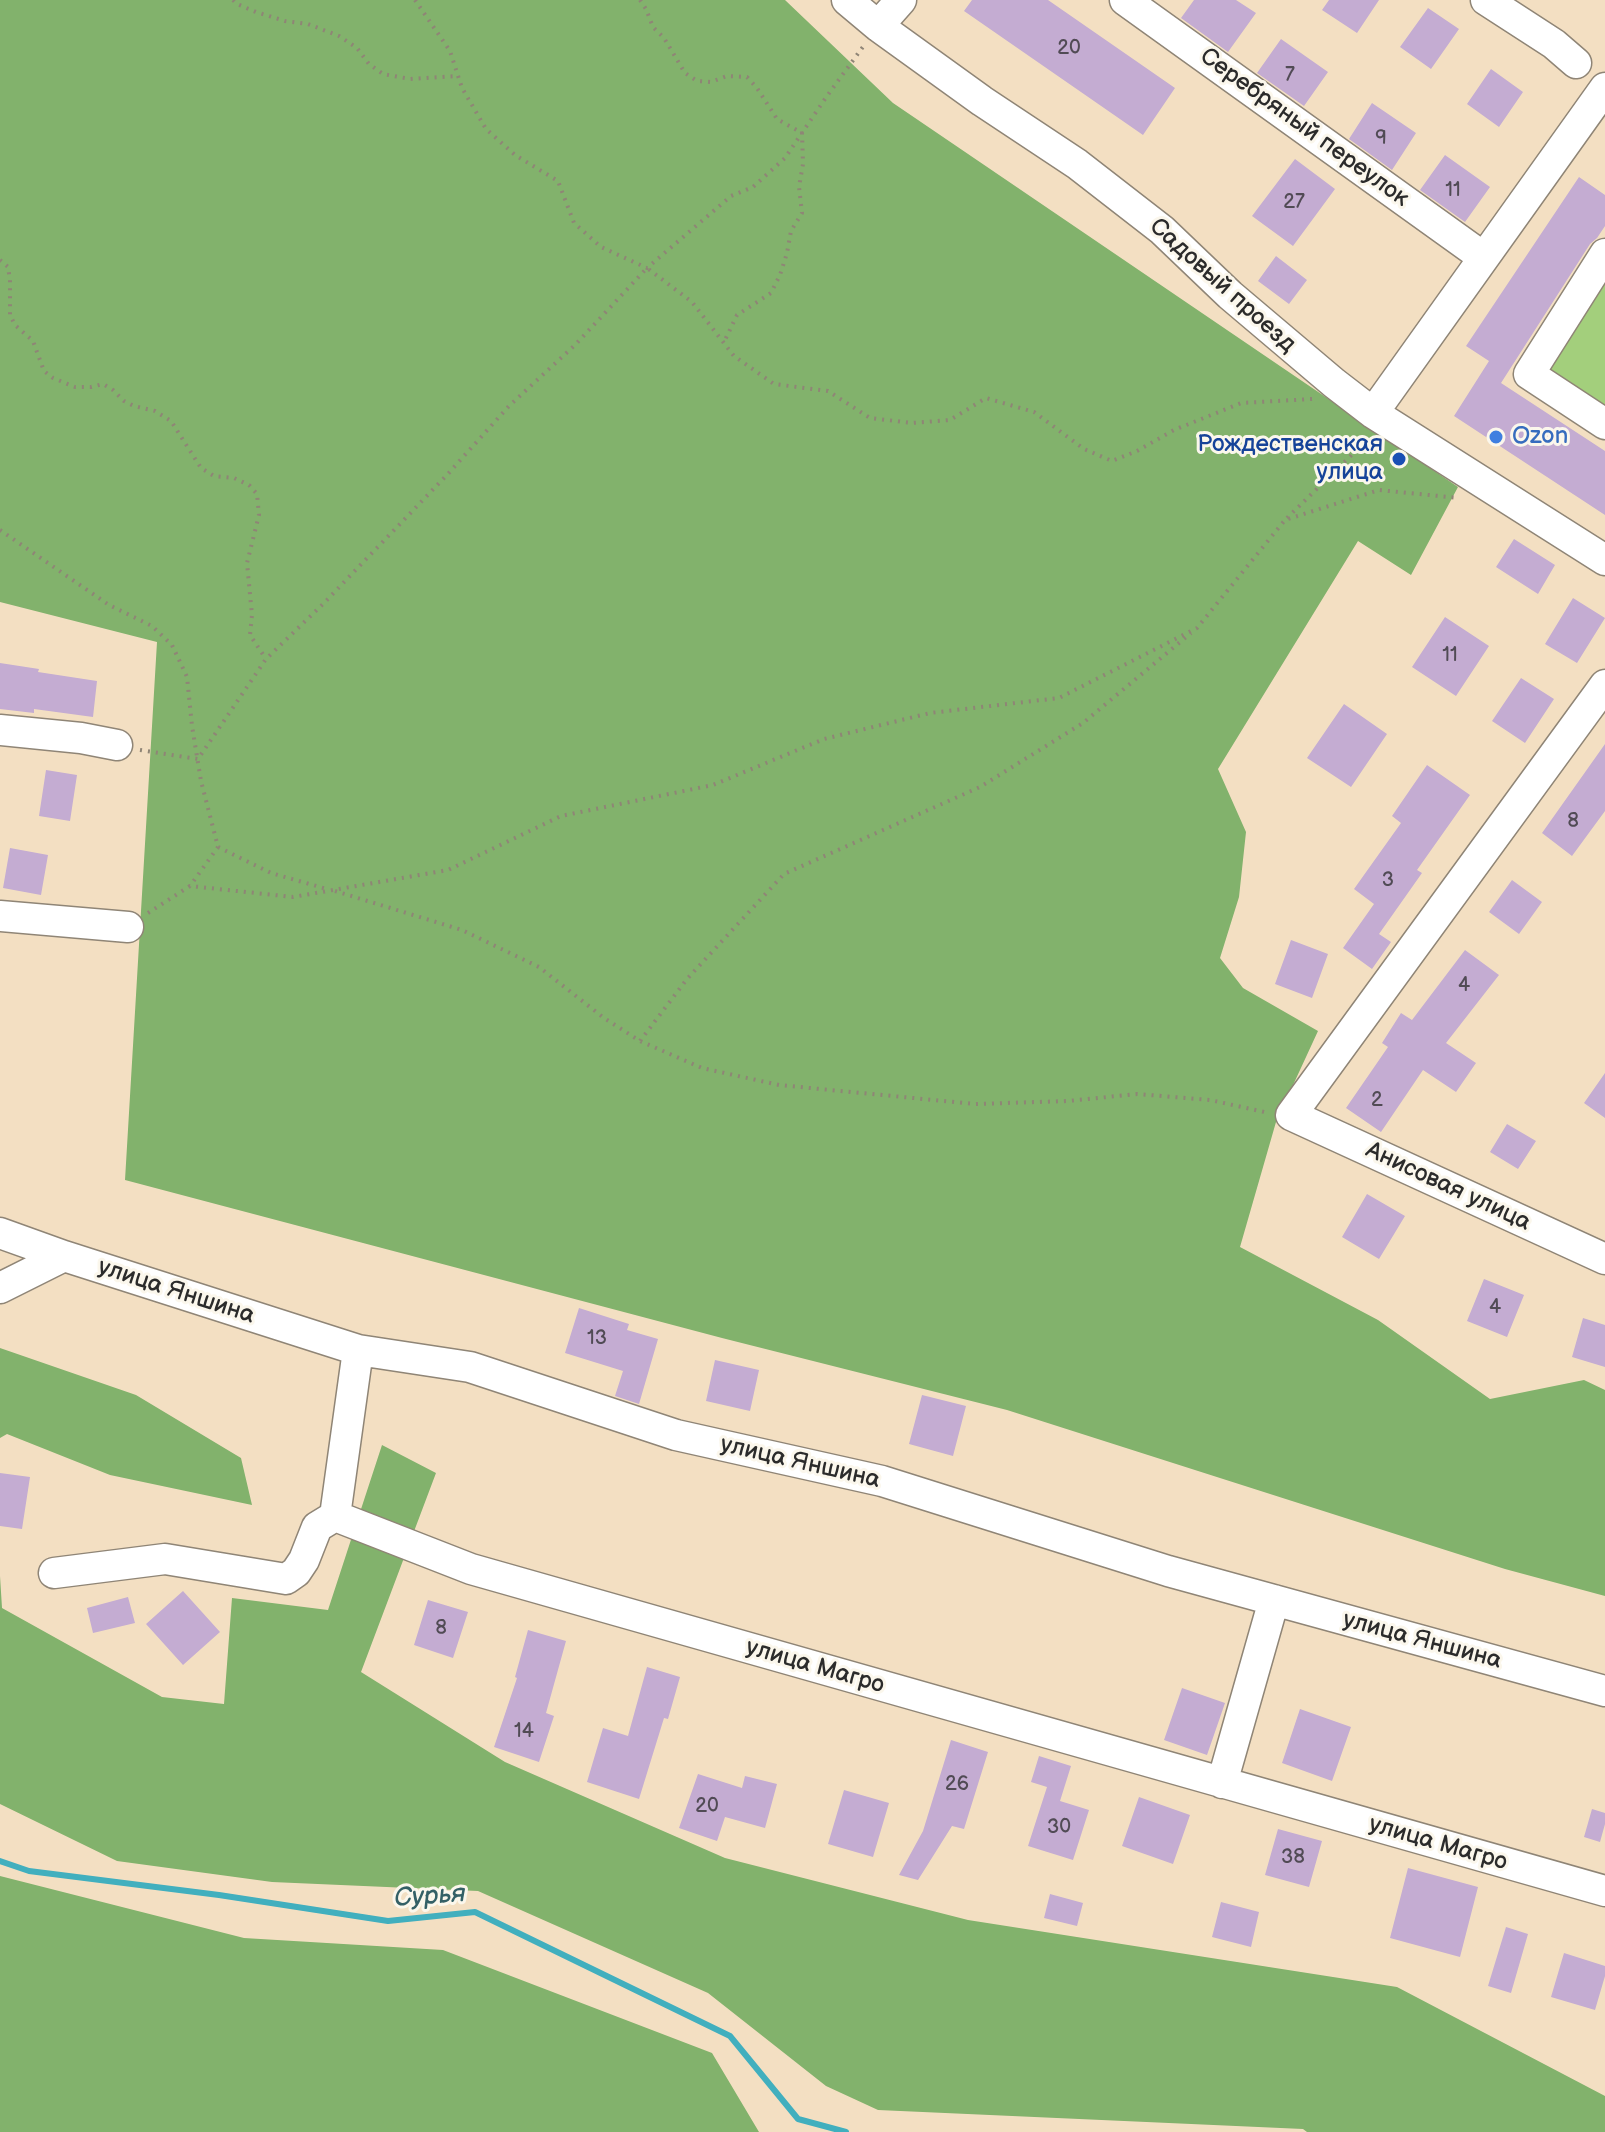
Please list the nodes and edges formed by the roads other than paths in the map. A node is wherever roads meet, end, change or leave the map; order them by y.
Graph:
1 (847, 0) edge
2 (901, 0) edge
3 (1125, 0) edge
4 (1486, 0) edge
5 (878, 26) junction
6 (1576, 63) dead end
7 (1600, 106) edge
8 (1605, 254) edge
9 (1483, 257) junction
10 (1379, 417) junction
11 (1605, 424) edge
12 (1605, 560) edge
13 (1605, 685) edge
14 (0, 730) edge
15 (117, 745) road end
16 (0, 916) edge
17 (128, 927) road end
18 (0, 1233) edge
19 (64, 1256) junction
20 (1605, 1259) edge
21 (0, 1288) edge
22 (358, 1350) junction
23 (335, 1516) junction
24 (54, 1573) dead end
25 (1274, 1600) junction
26 (1605, 1691) edge
27 (1222, 1783) junction
28 (1605, 1891) edge

1 - 5 street, Садовый проезд
2 - 5 street
3 - 9 street, Серебряный переулок
4 - 6 street
5 - 10 street, Садовый проезд
7 - 9 street
8 - 11 street
9 - 10 street
10 - 12 street, Садовый проезд
13 - 20 street, Анисовая улица
14 - 15 street
16 - 17 street
18 - 19 street, улица Яншина
19 - 21 street
19 - 22 street, улица Яншина
22 - 23 street
22 - 25 street, улица Яншина
23 - 24 street
23 - 27 street, улица Магро
25 - 26 street, улица Яншина
25 - 27 street
27 - 28 street, улица Магро

